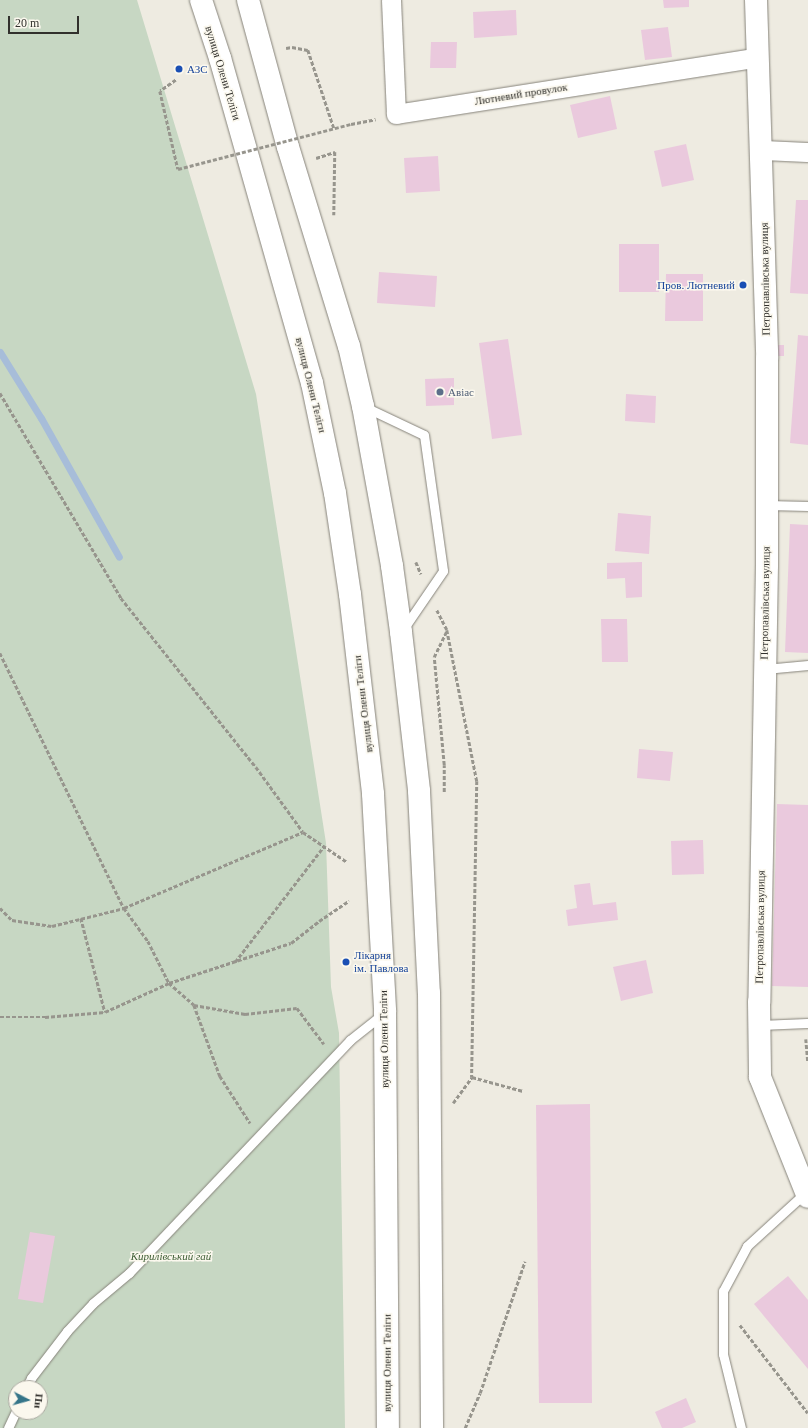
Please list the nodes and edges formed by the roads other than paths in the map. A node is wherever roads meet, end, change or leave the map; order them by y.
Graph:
1 (201, 0) edge
2 (248, 0) edge
3 (391, 0) edge
4 (756, 0) edge
5 (758, 57) junction
6 (762, 150) junction
7 (808, 152) edge
8 (363, 406) junction
9 (767, 505) junction
10 (808, 506) edge
11 (401, 632) junction
12 (808, 664) edge
13 (764, 669) junction
14 (385, 1012) junction
15 (806, 1023) edge
16 (759, 1025) junction
17 (807, 1195) edge
18 (30, 1380) edge
19 (388, 1428) edge
20 (432, 1428) edge
21 (741, 1428) edge

1 - 14 main road, вулиця Олени Теліги
2 - 8 main road
3 - 5 street, Лютневий провулок
4 - 5 main road, Петропавлівська вулиця
5 - 6 main road, Петропавлівська вулиця
6 - 7 street
6 - 9 main road, Петропавлівська вулиця
8 - 11 main road
8 - 11 lane
9 - 10 lane
9 - 13 main road, Петропавлівська вулиця
11 - 20 main road
12 - 13 lane
13 - 16 main road, Петропавлівська вулиця
14 - 18 lane
14 - 19 main road, вулиця Олени Теліги
15 - 16 lane
16 - 17 main road, Петропавлівська вулиця
17 - 21 lane

